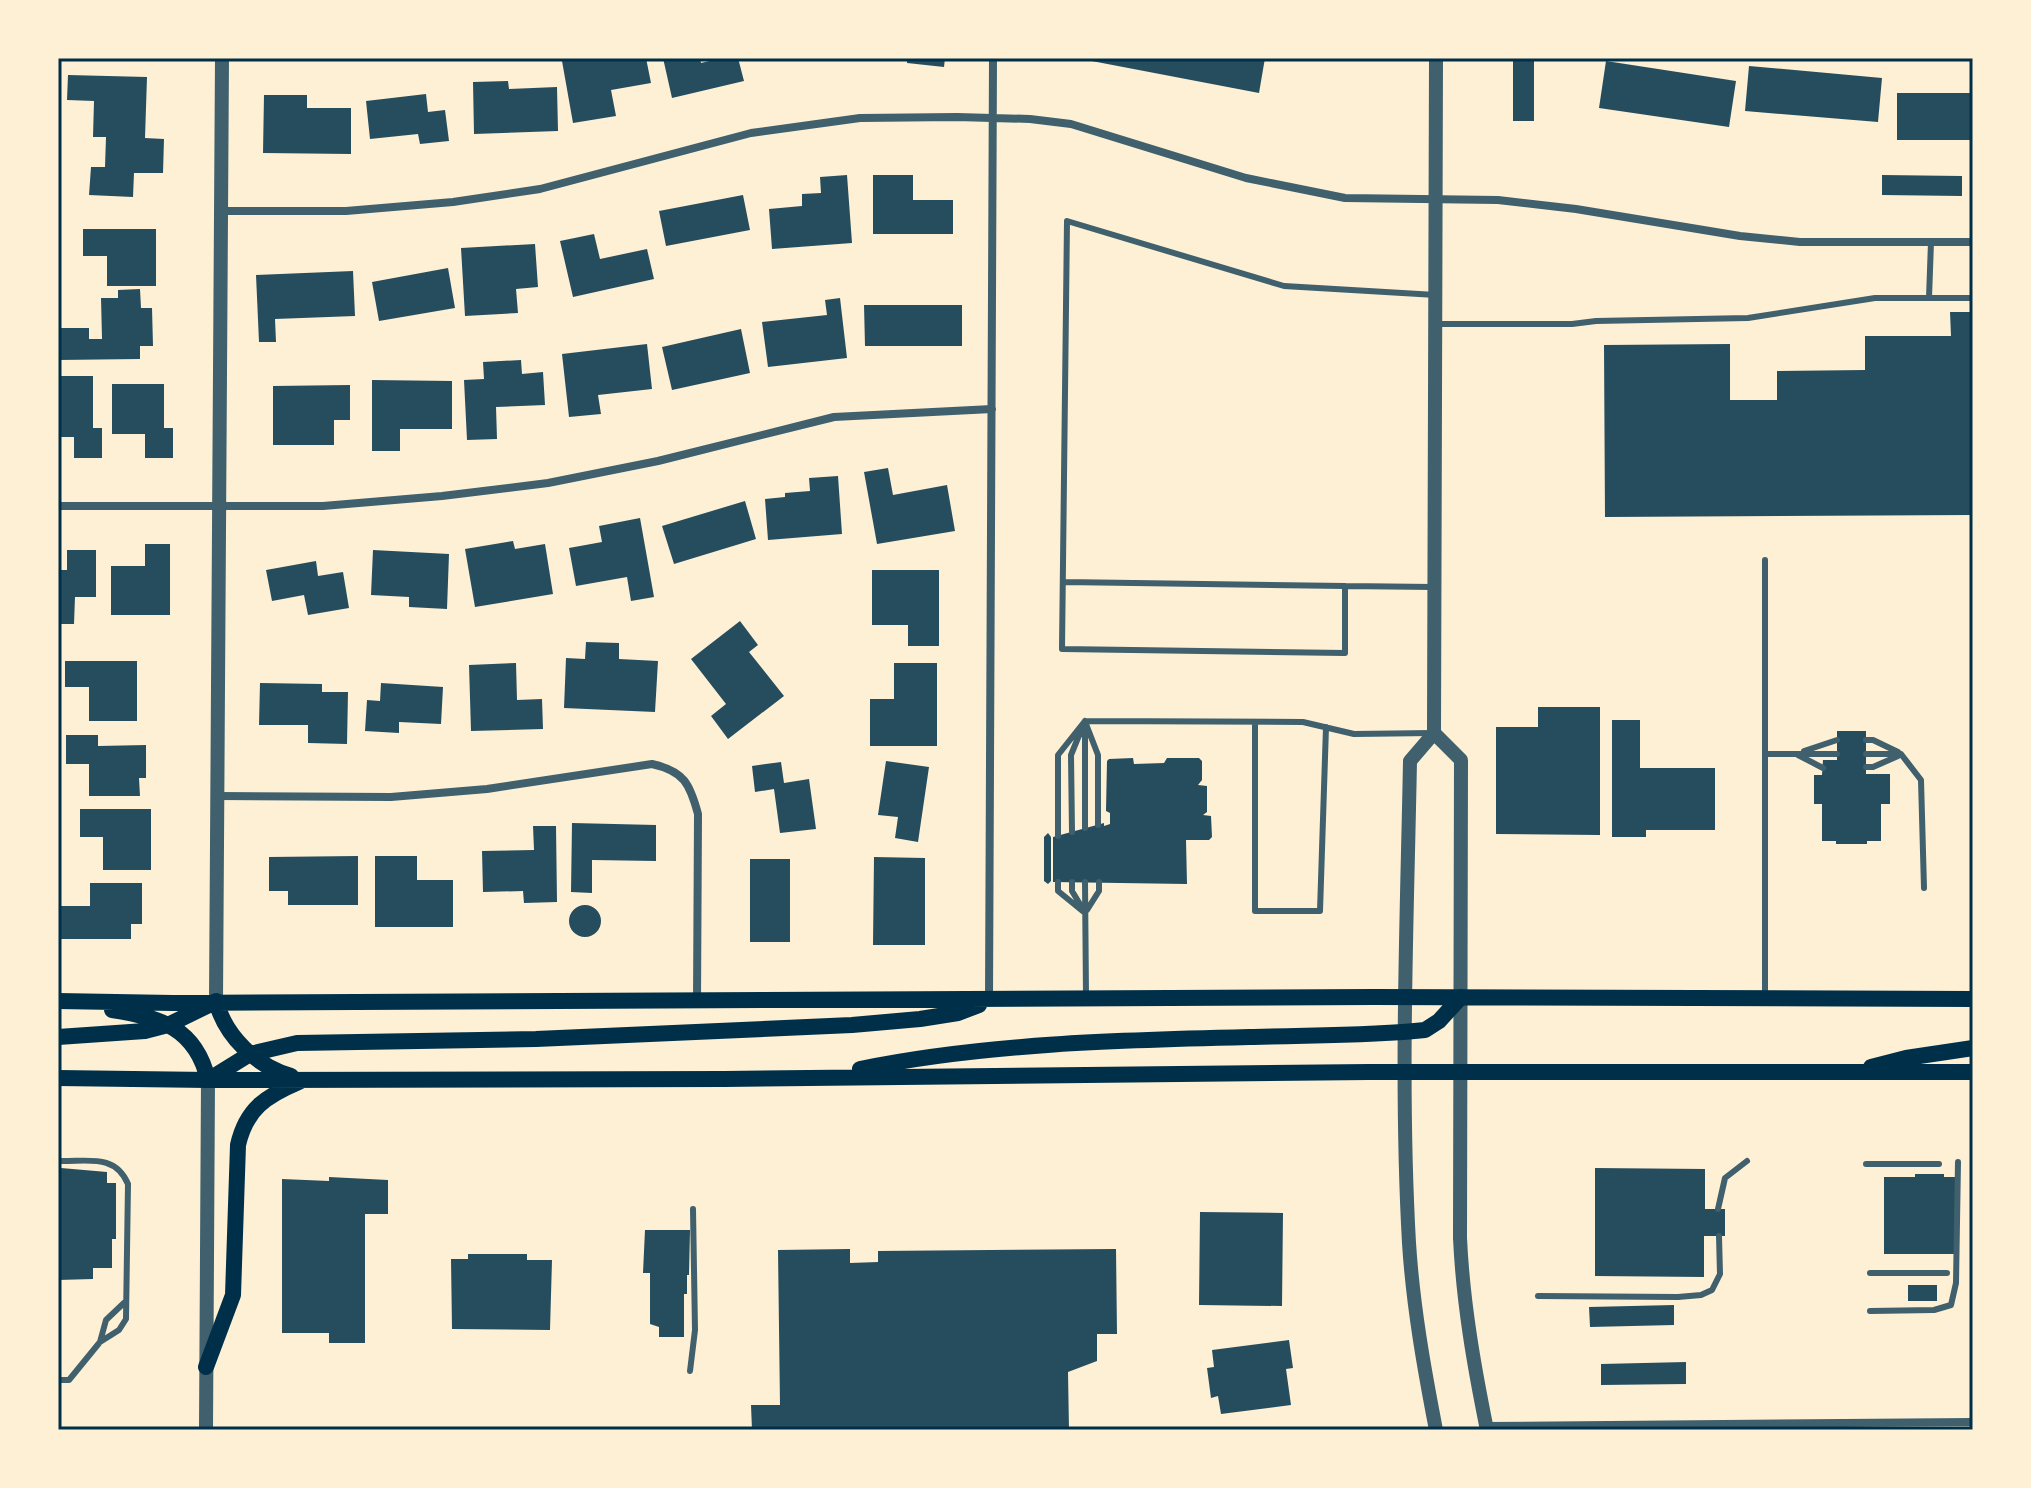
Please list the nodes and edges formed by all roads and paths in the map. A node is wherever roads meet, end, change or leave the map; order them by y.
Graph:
1 (222, 58) edge
2 (993, 58) edge
3 (1436, 58) edge
4 (992, 118) junction
5 (1435, 200) junction
6 (220, 211) junction
7 (1931, 242) junction
8 (1973, 242) edge
9 (1436, 295) junction
10 (1929, 298) junction
11 (1973, 298) edge
12 (1436, 324) junction
13 (992, 409) junction
14 (58, 506) edge
15 (220, 507) junction
16 (1765, 560) dead end
17 (1064, 582) junction
18 (1345, 586) junction
19 (1435, 587) junction
20 (1085, 721) junction
21 (1255, 722) junction
22 (1326, 727) junction
23 (1434, 733) junction
24 (1837, 740) dead end
25 (1866, 740) dead end
26 (1765, 754) junction
27 (1797, 754) junction
28 (1837, 754) dead end
29 (1866, 754) dead end
30 (1901, 754) junction
31 (1866, 767) dead end
32 (1823, 768) dead end
33 (217, 796) junction
34 (1098, 825) dead end
35 (1085, 828) dead end
36 (1072, 832) dead end
37 (1058, 836) dead end
38 (1058, 882) dead end
39 (1072, 882) dead end
40 (1085, 882) dead end
41 (1099, 882) dead end
42 (1924, 888) dead end
43 (1085, 913) junction
44 (1405, 997) junction
45 (1461, 997) junction
46 (1765, 998) junction
47 (1973, 999) edge
48 (1086, 1000) junction
49 (58, 1001) edge
50 (216, 1001) junction
51 (697, 1001) junction
52 (989, 1001) junction
53 (168, 1025) junction
54 (1405, 1032) junction
55 (58, 1037) edge
56 (1973, 1048) edge
57 (250, 1054) junction
58 (1973, 1072) edge
59 (1404, 1073) junction
60 (1459, 1073) junction
61 (1846, 1073) junction
62 (823, 1077) junction
63 (58, 1078) edge
64 (208, 1080) junction
65 (304, 1080) junction
66 (58, 1161) edge
67 (1747, 1161) dead end
68 (1958, 1162) dead end
69 (1866, 1164) dead end
70 (1939, 1164) dead end
71 (693, 1209) dead end
72 (1718, 1209) dead end
73 (1719, 1236) dead end
74 (1870, 1273) dead end
75 (1947, 1273) dead end
76 (1538, 1296) dead end
77 (126, 1301) junction
78 (1870, 1311) dead end
79 (100, 1342) junction
80 (206, 1367) junction
81 (690, 1371) dead end
82 (58, 1380) edge
83 (1973, 1422) edge
84 (1486, 1428) edge
85 (206, 1430) edge
86 (1436, 1430) edge

1 - 6 street
2 - 4 street
3 - 5 street
4 - 5 street
4 - 6 street
4 - 13 street
5 - 7 street
5 - 9 street
6 - 15 street
7 - 8 street
7 - 10 lane
9 - 12 street
9 - 17 lane
10 - 11 lane
10 - 12 lane
12 - 19 street
13 - 15 street
13 - 52 street
14 - 15 street
15 - 33 street
16 - 26 lane
17 - 18 lane
17 - 18 lane
18 - 19 lane
19 - 23 street
20 - 21 lane
20 - 34 lane
20 - 35 lane
20 - 36 lane
20 - 37 lane
21 - 22 lane
21 - 22 lane
22 - 23 lane
23 - 44 street
23 - 45 street
24 - 27 lane
25 - 30 lane
26 - 27 lane
26 - 46 lane
27 - 28 lane
27 - 32 lane
29 - 30 lane
30 - 31 lane
30 - 42 lane
33 - 50 street
33 - 51 street
38 - 43 lane
39 - 43 lane
40 - 43 lane
41 - 43 lane
43 - 48 lane
44 - 45 main road
44 - 48 main road
44 - 54 street
45 - 46 main road
45 - 54 main road
45 - 60 street
46 - 47 main road
48 - 52 main road
49 - 50 main road
49 - 53 main road
50 - 51 main road
50 - 53 main road
50 - 57 main road
51 - 52 main road
52 - 57 main road
53 - 55 main road
53 - 64 main road
54 - 59 street
54 - 62 main road
56 - 61 main road
57 - 64 main road
57 - 65 main road
58 - 61 main road
59 - 60 main road
59 - 62 main road
59 - 86 street
60 - 61 main road
60 - 84 street
62 - 65 main road
63 - 64 main road
64 - 65 main road
64 - 80 street
65 - 80 main road
66 - 77 lane
67 - 72 lane
68 - 78 lane
69 - 70 lane
71 - 81 lane
73 - 76 lane
74 - 75 lane
77 - 79 lane
77 - 79 lane
79 - 82 lane
80 - 85 street
83 - 84 street

